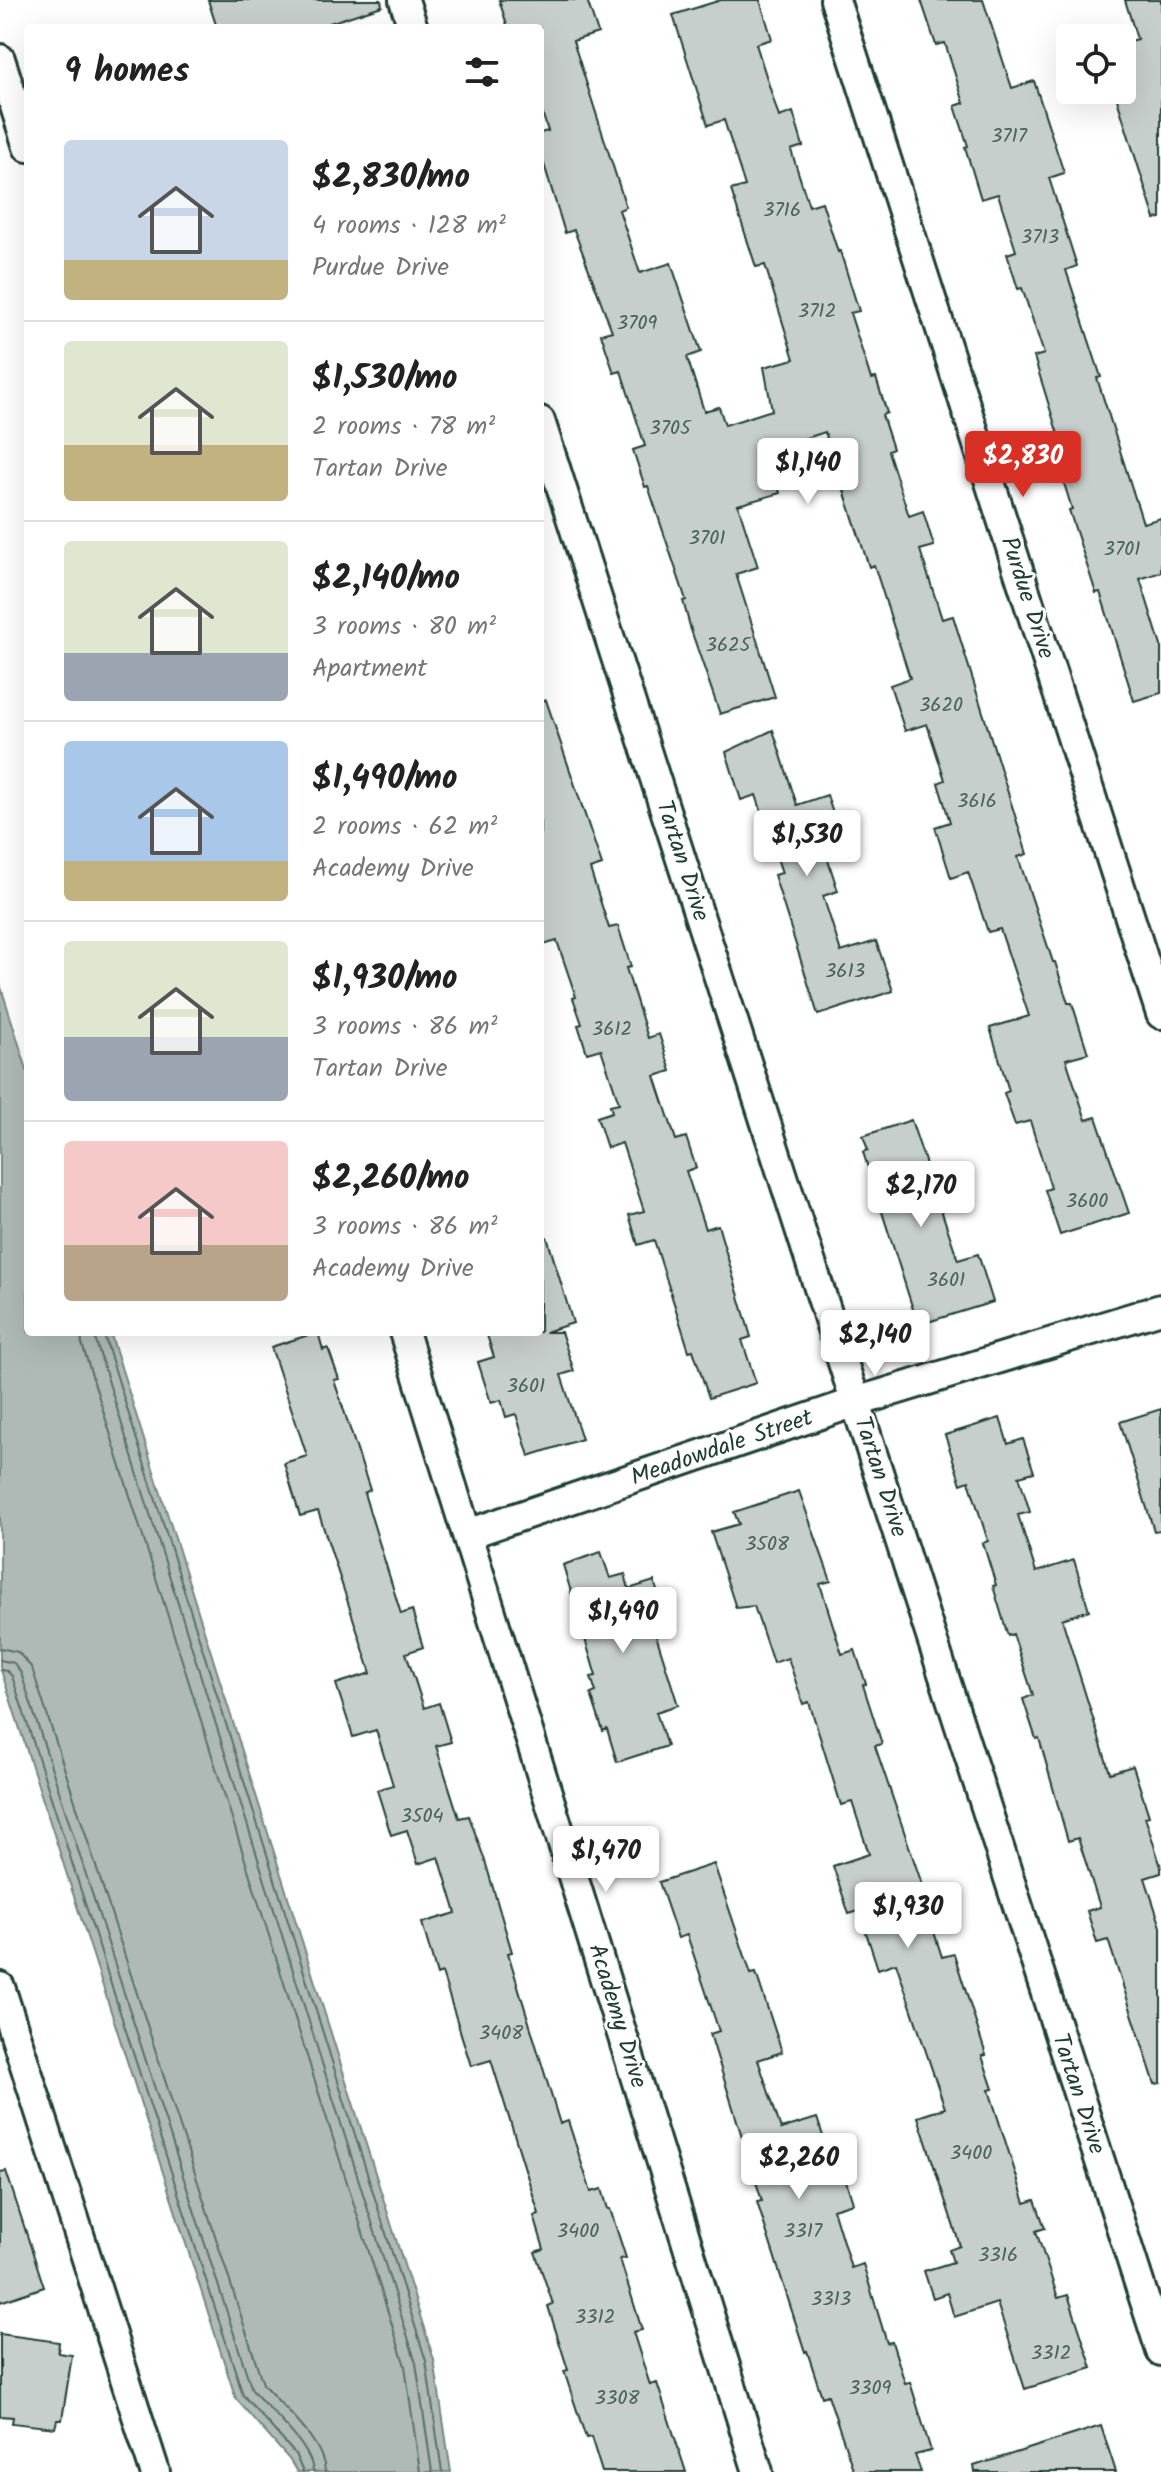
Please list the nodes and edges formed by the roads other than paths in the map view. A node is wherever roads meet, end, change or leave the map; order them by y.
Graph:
1 (404, 0) edge
2 (835, 0) edge
3 (412, 24) edge
4 (0, 59) edge
5 (24, 134) edge
6 (544, 433) edge
7 (1161, 1014) edge
8 (1161, 1309) edge
9 (405, 1336) edge
10 (856, 1402) junction
11 (468, 1534) junction
12 (0, 1987) edge
13 (1161, 2351) edge
14 (155, 2472) edge
15 (758, 2472) edge

1 - 3 street
2 - 7 street, Purdue Drive
4 - 5 street
6 - 10 street, Tartan Drive
8 - 10 street, Meadowdale Street
9 - 11 street, Academy Drive
10 - 11 street, Meadowdale Street
10 - 13 street, Tartan Drive
11 - 15 street, Academy Drive
12 - 14 street

